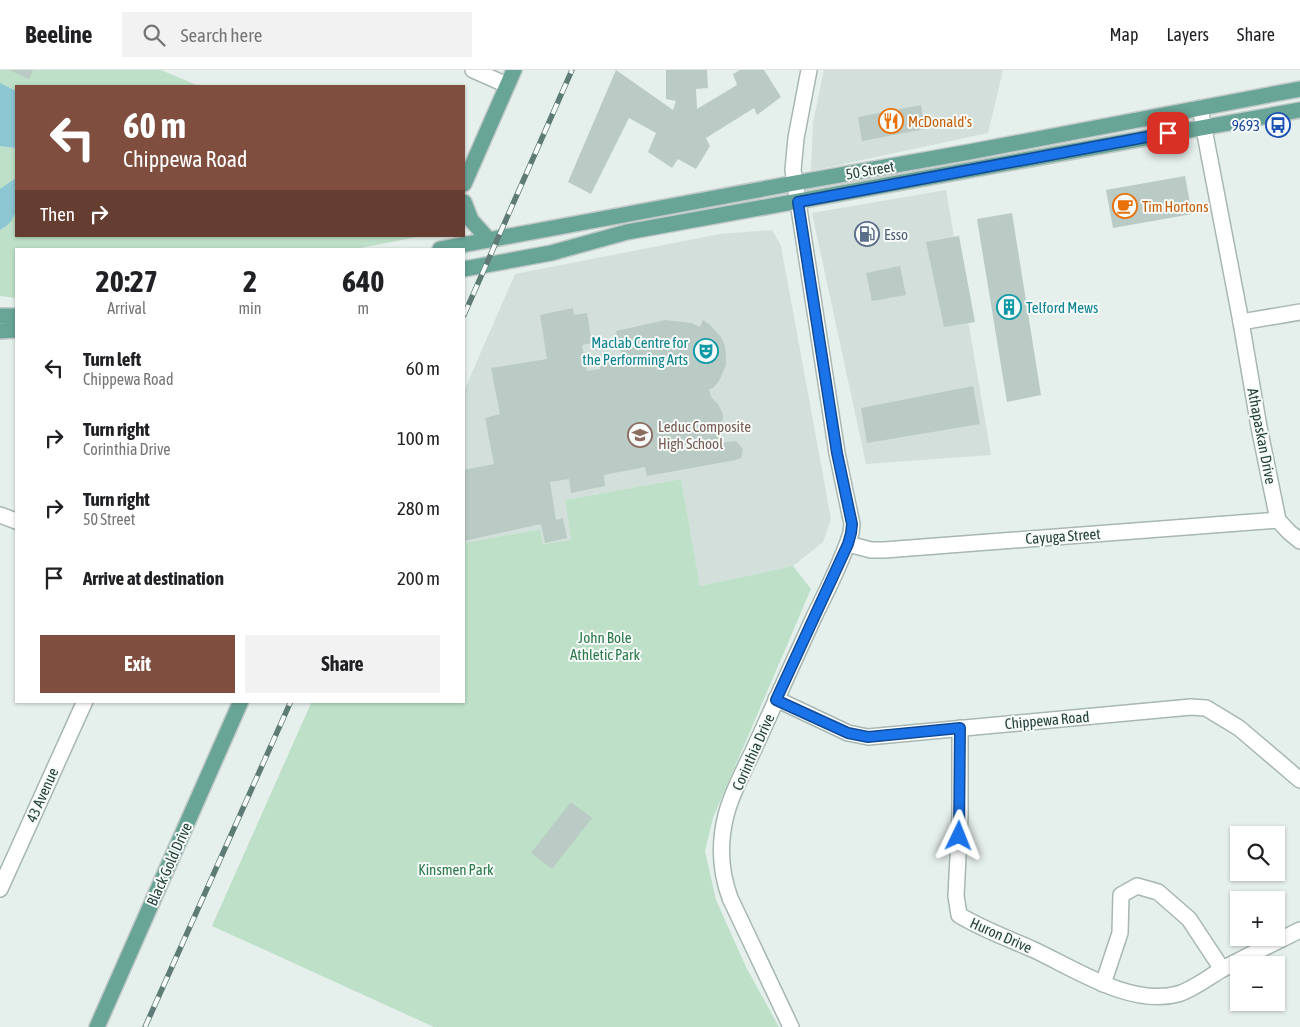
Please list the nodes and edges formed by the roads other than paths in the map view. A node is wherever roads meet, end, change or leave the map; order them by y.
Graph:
1 (473, 70) edge
2 (514, 70) edge
3 (810, 70) edge
4 (507, 85) junction
5 (1300, 89) edge
6 (1200, 108) junction
7 (1300, 110) edge
8 (1204, 126) junction
9 (465, 182) edge
10 (795, 182) junction
11 (798, 202) junction
12 (465, 205) edge
13 (489, 240) junction
14 (445, 248) edge
15 (465, 269) edge
16 (1300, 312) edge
17 (0, 316) edge
18 (15, 316) edge
19 (1241, 322) junction
20 (15, 330) edge
21 (0, 331) edge
22 (0, 515) edge
23 (1278, 520) junction
24 (15, 521) edge
25 (1300, 542) edge
26 (848, 544) junction
27 (776, 700) junction
28 (84, 703) edge
29 (240, 703) edge
30 (960, 728) junction
31 (1300, 780) edge
32 (0, 889) edge
33 (1300, 930) edge
34 (1222, 969) junction
35 (1103, 984) junction
36 (97, 1027) edge
37 (791, 1027) edge

1 - 4 street
2 - 4 main road
3 - 10 street, Corinthia Drive
4 - 9 main road
5 - 6 main road, 50 Street
6 - 8 street, Athapaskan Drive
6 - 10 main road, 50 Street
7 - 8 main road, 50 Street
8 - 11 main road, 50 Street
8 - 19 street, Athapaskan Drive
10 - 11 street, Corinthia Drive
10 - 13 main road, 50 Street
11 - 15 main road, 50 Street
11 - 26 street, Corinthia Drive
12 - 13 main road
13 - 14 main road, 50 Street
16 - 19 street
17 - 18 main road
19 - 23 street, Athapaskan Drive
20 - 21 main road
22 - 24 street
23 - 25 street
23 - 26 street, Cayuga Street
26 - 27 street, Corinthia Drive
27 - 30 street, Chippewa Road
27 - 37 street, Corinthia Drive
28 - 32 street, 43 Avenue
29 - 36 main road, Black Gold Drive
30 - 31 street, Chippewa Road
30 - 35 street, Huron Drive
33 - 34 street, Huron Drive
34 - 35 street, Huron Drive
34 - 35 street

